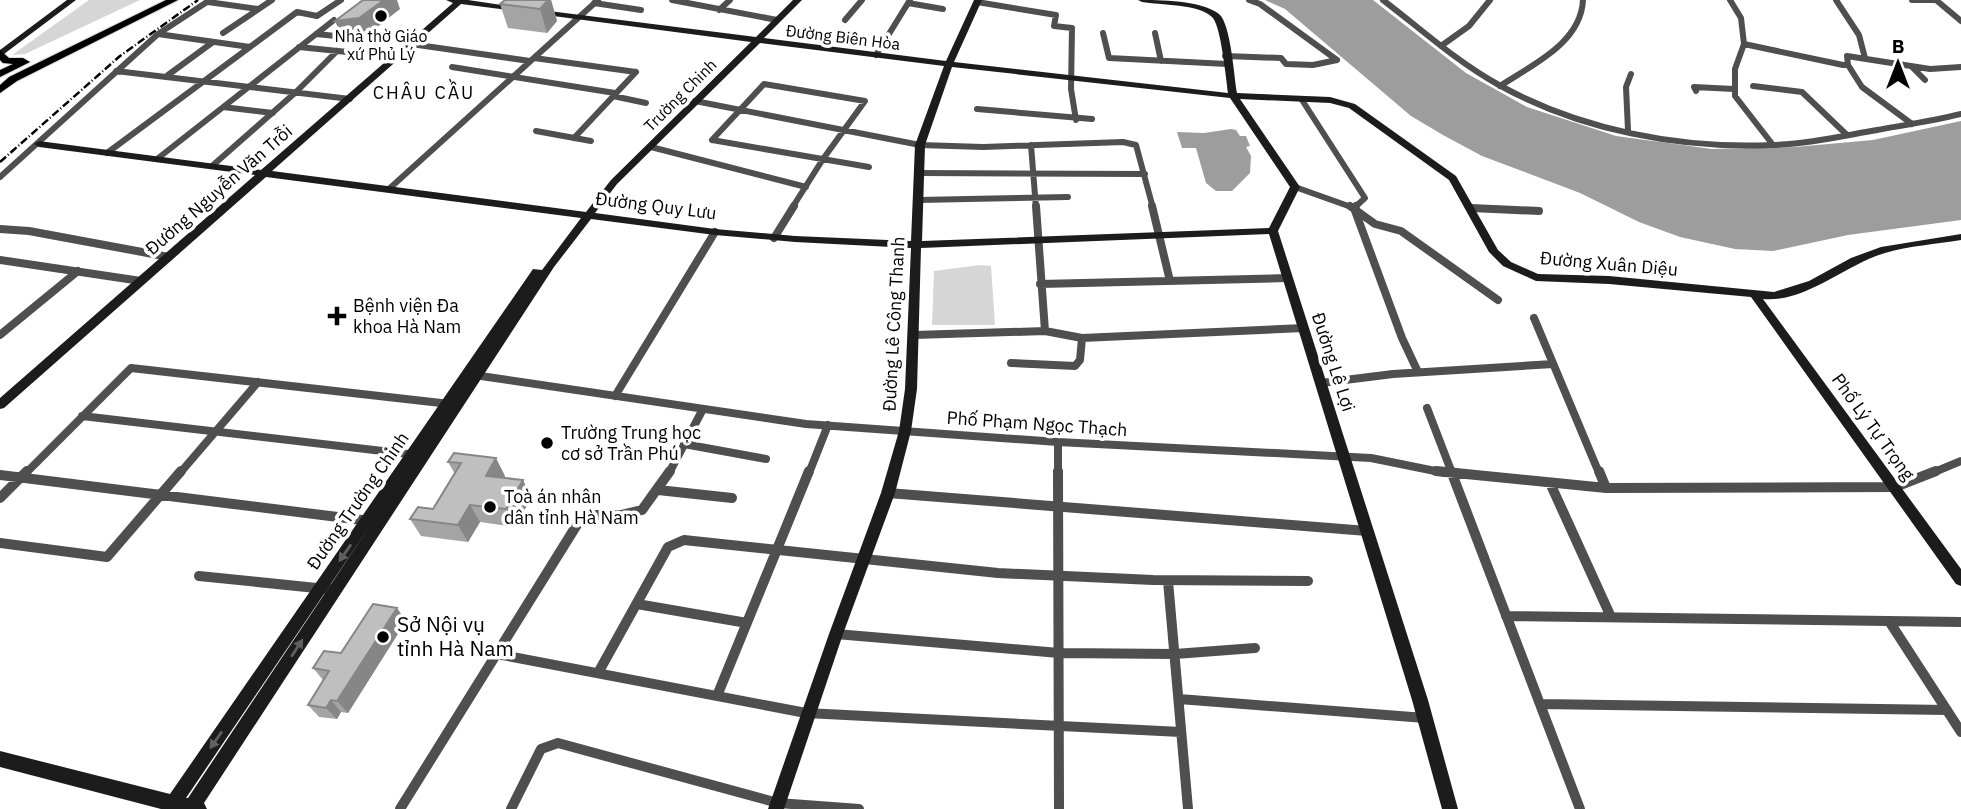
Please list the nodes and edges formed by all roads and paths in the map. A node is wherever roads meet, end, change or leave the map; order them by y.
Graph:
1 (72, 0) edge
2 (152, 0) edge
3 (173, 0) edge
4 (272, 0) edge
5 (341, 0) edge
6 (457, 0) edge
7 (672, 0) edge
8 (730, 0) edge
9 (798, 0) edge
10 (862, 0) edge
11 (1142, 0) edge
12 (1249, 0) edge
13 (1383, 0) edge
14 (1490, 0) edge
15 (1583, 0) edge
16 (1730, 0) edge
17 (1836, 0) edge
18 (1912, 0) edge
19 (1936, 0) edge
20 (209, 1) edge
21 (596, 1) edge
22 (978, 1) edge
23 (909, 2) edge
24 (503, 3) edge
25 (258, 9) junction
26 (943, 9) dead end
27 (641, 10) dead end
28 (719, 10) junction
29 (317, 16) junction
30 (578, 17) junction
31 (777, 20) junction
32 (845, 20) dead end
33 (1961, 21) edge
34 (223, 33) dead end
35 (1104, 33) dead end
36 (1154, 33) dead end
37 (158, 34) junction
38 (316, 34) junction
39 (336, 36) dead end
40 (758, 40) junction
41 (213, 42) junction
42 (411, 44) junction
43 (1744, 44) junction
44 (1441, 46) junction
45 (250, 47) junction
46 (299, 47) junction
47 (337, 51) junction
48 (0, 53) edge
49 (876, 55) junction
50 (396, 57) junction
51 (1866, 58) junction
52 (532, 60) junction
53 (1226, 60) junction
54 (27, 61) junction
55 (1161, 61) junction
56 (949, 64) junction
57 (1848, 65) junction
58 (452, 67) dead end
59 (1912, 67) junction
60 (1961, 67) edge
61 (116, 71) junction
62 (0, 74) edge
63 (1631, 74) dead end
64 (168, 75) junction
65 (513, 77) junction
66 (1073, 78) junction
67 (13, 79) junction
68 (205, 80) junction
69 (1925, 80) dead end
70 (0, 82) edge
71 (249, 86) junction
72 (1500, 86) junction
73 (1753, 86) dead end
74 (1734, 89) junction
75 (0, 90) edge
76 (1696, 91) dead end
77 (296, 92) junction
78 (614, 95) junction
79 (1233, 96) junction
80 (350, 99) junction
81 (1302, 100) junction
82 (695, 101) junction
83 (646, 103) dead end
84 (222, 107) junction
85 (740, 109) junction
86 (977, 109) dead end
87 (273, 113) junction
88 (1961, 114) edge
89 (1092, 119) dead end
90 (1076, 120) junction
91 (1912, 124) junction
92 (1628, 130) junction
93 (536, 131) dead end
94 (842, 131) junction
95 (1847, 135) junction
96 (574, 138) junction
97 (591, 141) dead end
98 (39, 144) junction
99 (920, 145) junction
100 (1031, 145) junction
101 (1773, 145) junction
102 (651, 147) junction
103 (107, 153) junction
104 (157, 159) junction
105 (823, 159) junction
106 (212, 166) junction
107 (869, 167) dead end
108 (266, 173) junction
109 (918, 173) junction
110 (1033, 174) junction
111 (1145, 174) junction
112 (0, 177) edge
113 (806, 187) junction
114 (1295, 187) junction
115 (390, 188) junction
116 (1034, 197) junction
117 (1068, 197) dead end
118 (918, 200) junction
119 (1354, 208) junction
120 (1471, 208) junction
121 (1539, 211) dead end
122 (582, 214) junction
123 (0, 229) edge
124 (1273, 231) junction
125 (715, 232) junction
126 (1161, 235) junction
127 (1961, 237) edge
128 (774, 238) junction
129 (1036, 240) junction
130 (917, 245) junction
131 (169, 257) junction
132 (0, 260) edge
133 (78, 271) junction
134 (1288, 278) junction
135 (141, 281) junction
136 (1170, 281) junction
137 (1041, 284) junction
138 (1755, 295) junction
139 (1498, 300) dead end
140 (1534, 318) dead end
141 (1304, 328) junction
142 (1045, 331) junction
143 (0, 335) edge
144 (914, 335) junction
145 (1082, 338) junction
146 (1011, 363) dead end
147 (1553, 364) junction
148 (1418, 372) junction
149 (472, 374) junction
150 (258, 382) junction
151 (1321, 383) junction
152 (615, 396) junction
153 (453, 404) junction
154 (0, 405) edge
155 (1427, 408) dead end
156 (704, 409) junction
157 (82, 416) junction
158 (828, 425) junction
159 (905, 431) junction
160 (215, 432) junction
161 (1058, 442) junction
162 (684, 444) junction
163 (419, 455) junction
164 (1346, 458) junction
165 (766, 459) dead end
166 (1961, 461) edge
167 (1452, 474) junction
168 (0, 475) edge
169 (19, 478) junction
170 (1550, 483) junction
171 (1895, 487) junction
172 (1606, 488) junction
173 (658, 490) junction
174 (888, 494) junction
175 (159, 496) junction
176 (0, 498) edge
177 (732, 498) dead end
178 (1058, 505) junction
179 (374, 521) junction
180 (1367, 531) junction
181 (0, 543) edge
182 (777, 549) junction
183 (864, 560) junction
184 (199, 576) dead end
185 (1058, 576) junction
186 (1961, 580) edge
187 (1168, 581) junction
188 (1308, 581) dead end
189 (321, 588) junction
190 (336, 590) junction
191 (637, 604) junction
192 (1506, 616) junction
193 (1611, 617) junction
194 (1889, 621) junction
195 (1961, 622) edge
196 (747, 623) junction
197 (835, 634) junction
198 (1255, 648) dead end
199 (1059, 653) junction
200 (497, 654) junction
201 (1175, 654) junction
202 (598, 673) junction
203 (254, 685) junction
204 (271, 688) junction
205 (717, 696) junction
206 (1179, 699) junction
207 (1540, 704) junction
208 (1947, 710) junction
209 (809, 713) junction
210 (1425, 718) junction
211 (1059, 726) junction
212 (1181, 732) junction
213 (1961, 732) edge
214 (0, 759) edge
215 (171, 806) edge
216 (777, 806) edge
217 (195, 808) edge
218 (400, 809) edge
219 (511, 809) edge
220 (859, 809) edge
221 (1059, 809) edge
222 (1188, 809) edge
223 (1450, 809) edge
224 (1580, 809) edge

1 - 48 street
2 - 54 main road
3 - 67 main road
4 - 25 street
5 - 29 street
6 - 24 street, Đường Biên Hòa
6 - 42 street, Đường Nguyễn Văn Trỗi
7 - 28 street
8 - 28 street
9 - 31 street, Trường Chinh
10 - 32 street
11 - 53 street
12 - 53 street
13 - 44 street
14 - 44 street
15 - 72 street
16 - 43 street
17 - 51 street
18 - 19 street
19 - 33 street
20 - 25 street
20 - 37 street
21 - 27 street
21 - 30 street
22 - 56 street, Đường Lê Công Thanh
22 - 66 street
23 - 26 street
23 - 49 street
24 - 30 street, Đường Biên Hòa
25 - 34 street
28 - 31 street
29 - 38 street
29 - 45 street
30 - 40 street, Đường Biên Hòa
30 - 52 street
31 - 40 street, Trường Chinh
35 - 55 street
36 - 55 street
37 - 41 street
37 - 61 street
38 - 39 street
38 - 46 street
40 - 49 street, Đường Biên Hòa
40 - 82 street, Trường Chinh
41 - 45 street
41 - 64 street
42 - 50 street, Đường Nguyễn Văn Trỗi
42 - 52 street
43 - 57 street
43 - 74 street
44 - 72 street
45 - 68 street
46 - 47 street
46 - 71 street
47 - 50 street
47 - 77 street
48 - 54 main road
49 - 56 street, Đường Biên Hòa
50 - 80 street, Đường Nguyễn Văn Trỗi
51 - 57 street
51 - 59 street
52 - 65 street
52 - 78 street
53 - 55 street
53 - 79 street
54 - 62 main road
56 - 66 street, Đường Biên Hòa
56 - 99 street, Đường Lê Công Thanh
57 - 91 street
58 - 65 street
59 - 60 street
59 - 69 street
61 - 64 street
61 - 98 street
63 - 92 street
64 - 68 street
65 - 78 street
65 - 115 street
66 - 79 street, Đường Biên Hòa
66 - 90 street
67 - 70 main road
67 - 75 main road
68 - 71 street
68 - 103 street
71 - 77 street
71 - 84 street
72 - 92 street
73 - 95 street
74 - 76 street
74 - 101 street
77 - 80 street
77 - 87 street
78 - 83 street
78 - 96 street
79 - 81 street, Đường Xuân Diệu
79 - 114 street
80 - 108 street, Đường Nguyễn Văn Trỗi
81 - 119 street
81 - 120 street, Đường Xuân Diệu
82 - 85 street
82 - 102 street, Trường Chinh
84 - 87 street
84 - 104 street
85 - 94 street
85 - 94 street
85 - 105 street
86 - 90 street
87 - 106 street
88 - 91 street
89 - 90 street
91 - 95 street
92 - 101 street
93 - 96 street
94 - 99 street
94 - 105 street
95 - 101 street
96 - 97 street
98 - 103 street, Đường Quy Lưu
98 - 112 street
99 - 100 street
99 - 109 street, Đường Lê Công Thanh
100 - 110 street
100 - 111 street
102 - 113 street
102 - 122 street, Trường Chinh
103 - 104 street, Đường Quy Lưu
104 - 106 street, Đường Quy Lưu
105 - 107 street
105 - 113 street
106 - 108 street, Đường Quy Lưu
108 - 115 street, Đường Quy Lưu
108 - 131 street, Đường Nguyễn Văn Trỗi
109 - 110 street
109 - 118 street, Đường Lê Công Thanh
110 - 111 street
110 - 116 street
111 - 126 street
113 - 128 street
114 - 119 street
114 - 124 street
115 - 122 street, Đường Quy Lưu
116 - 117 street
116 - 118 street
116 - 129 street
118 - 130 street, Đường Lê Công Thanh
119 - 139 street
119 - 148 street
120 - 121 street
120 - 138 street, Đường Xuân Diệu
122 - 125 street, Đường Quy Lưu
122 - 149 street, Đường Trường Chinh
123 - 131 street
124 - 126 street, Đường Quy Lưu
124 - 134 street, Đường Lê Lợi
125 - 128 street, Đường Quy Lưu
125 - 152 street
126 - 129 street, Đường Quy Lưu
126 - 136 street
127 - 138 street, Đường Xuân Diệu
128 - 130 street, Đường Quy Lưu
129 - 130 street, Đường Quy Lưu
129 - 137 street
130 - 144 street, Đường Lê Công Thanh
131 - 135 street, Đường Nguyễn Văn Trỗi
132 - 133 street
133 - 135 street
133 - 143 street
134 - 136 street
134 - 141 street, Đường Lê Lợi
135 - 154 street, Đường Nguyễn Văn Trỗi
136 - 137 street
137 - 142 street
138 - 171 street, Phố Lý Tự Trọng
140 - 147 street
141 - 145 street
141 - 151 street, Đường Lê Lợi
142 - 144 street
142 - 145 street
144 - 159 street, Đường Lê Công Thanh
145 - 146 street
147 - 148 street
147 - 172 street
148 - 151 street
149 - 152 street, Phố Phạm Ngọc Thạch
149 - 153 street, Đường Trường Chinh
150 - 153 street
150 - 157 street
150 - 160 street
151 - 164 street, Đường Lê Lợi
152 - 156 street, Phố Phạm Ngọc Thạch
153 - 163 street, Đường Trường Chinh
155 - 167 street
156 - 158 street, Phố Phạm Ngọc Thạch
156 - 162 street
157 - 160 street
157 - 169 street
158 - 159 street, Phố Phạm Ngọc Thạch
158 - 182 street
159 - 161 street, Phố Phạm Ngọc Thạch
159 - 174 street, Đường Lê Công Thanh
160 - 163 street
160 - 175 street
161 - 164 street, Phố Phạm Ngọc Thạch
161 - 178 street
162 - 165 street
162 - 173 street
163 - 179 street, Đường Trường Chinh
164 - 167 street, Phố Phạm Ngọc Thạch
164 - 180 street, Đường Lê Lợi
166 - 171 street
167 - 170 street, Phố Phạm Ngọc Thạch
167 - 192 street
168 - 169 street
169 - 175 street
169 - 176 street
170 - 172 street, Phố Phạm Ngọc Thạch
170 - 193 street
171 - 172 street, Phố Phạm Ngọc Thạch
171 - 186 street, Phố Lý Tự Trọng
173 - 177 street
173 - 200 street
174 - 178 street
174 - 183 street, Đường Lê Công Thanh
175 - 179 street
175 - 181 street
178 - 180 street
178 - 185 street
179 -> 189 street, Đường Trường Chinh
179 - 190 street, Đường Trường Chinh
180 - 210 street, Đường Lê Lợi
182 - 183 street
182 - 191 street
182 - 196 street
183 - 185 street
183 - 197 street, Đường Lê Công Thanh
184 - 189 street
185 - 187 street
185 - 199 street
187 - 188 street
187 - 201 street
189 - 190 street
189 - 203 street, Đường Trường Chinh
204 -> 190 street, Đường Trường Chinh
191 - 196 street
191 - 202 street
192 - 193 street
192 - 207 street
193 - 194 street
194 - 195 street
194 - 208 street
196 - 205 street
197 - 199 street
197 - 209 street, Đường Lê Công Thanh
198 - 201 street
199 - 201 street
199 - 211 street
200 - 202 street
200 - 218 street
201 - 206 street
202 - 205 street
203 - 204 street
203 -> 215 street, Đường Trường Chinh
204 - 217 street, Đường Trường Chinh
205 - 209 street
206 - 210 street
206 - 212 street
207 - 208 street
207 - 224 street
208 - 213 street
209 - 211 street
209 - 216 street, Đường Lê Công Thanh
210 - 223 street, Đường Lê Lợi
211 - 212 street
211 - 221 street
212 - 222 street
214 - 215 street
215 - 217 street
216 - 219 street
216 - 220 street

